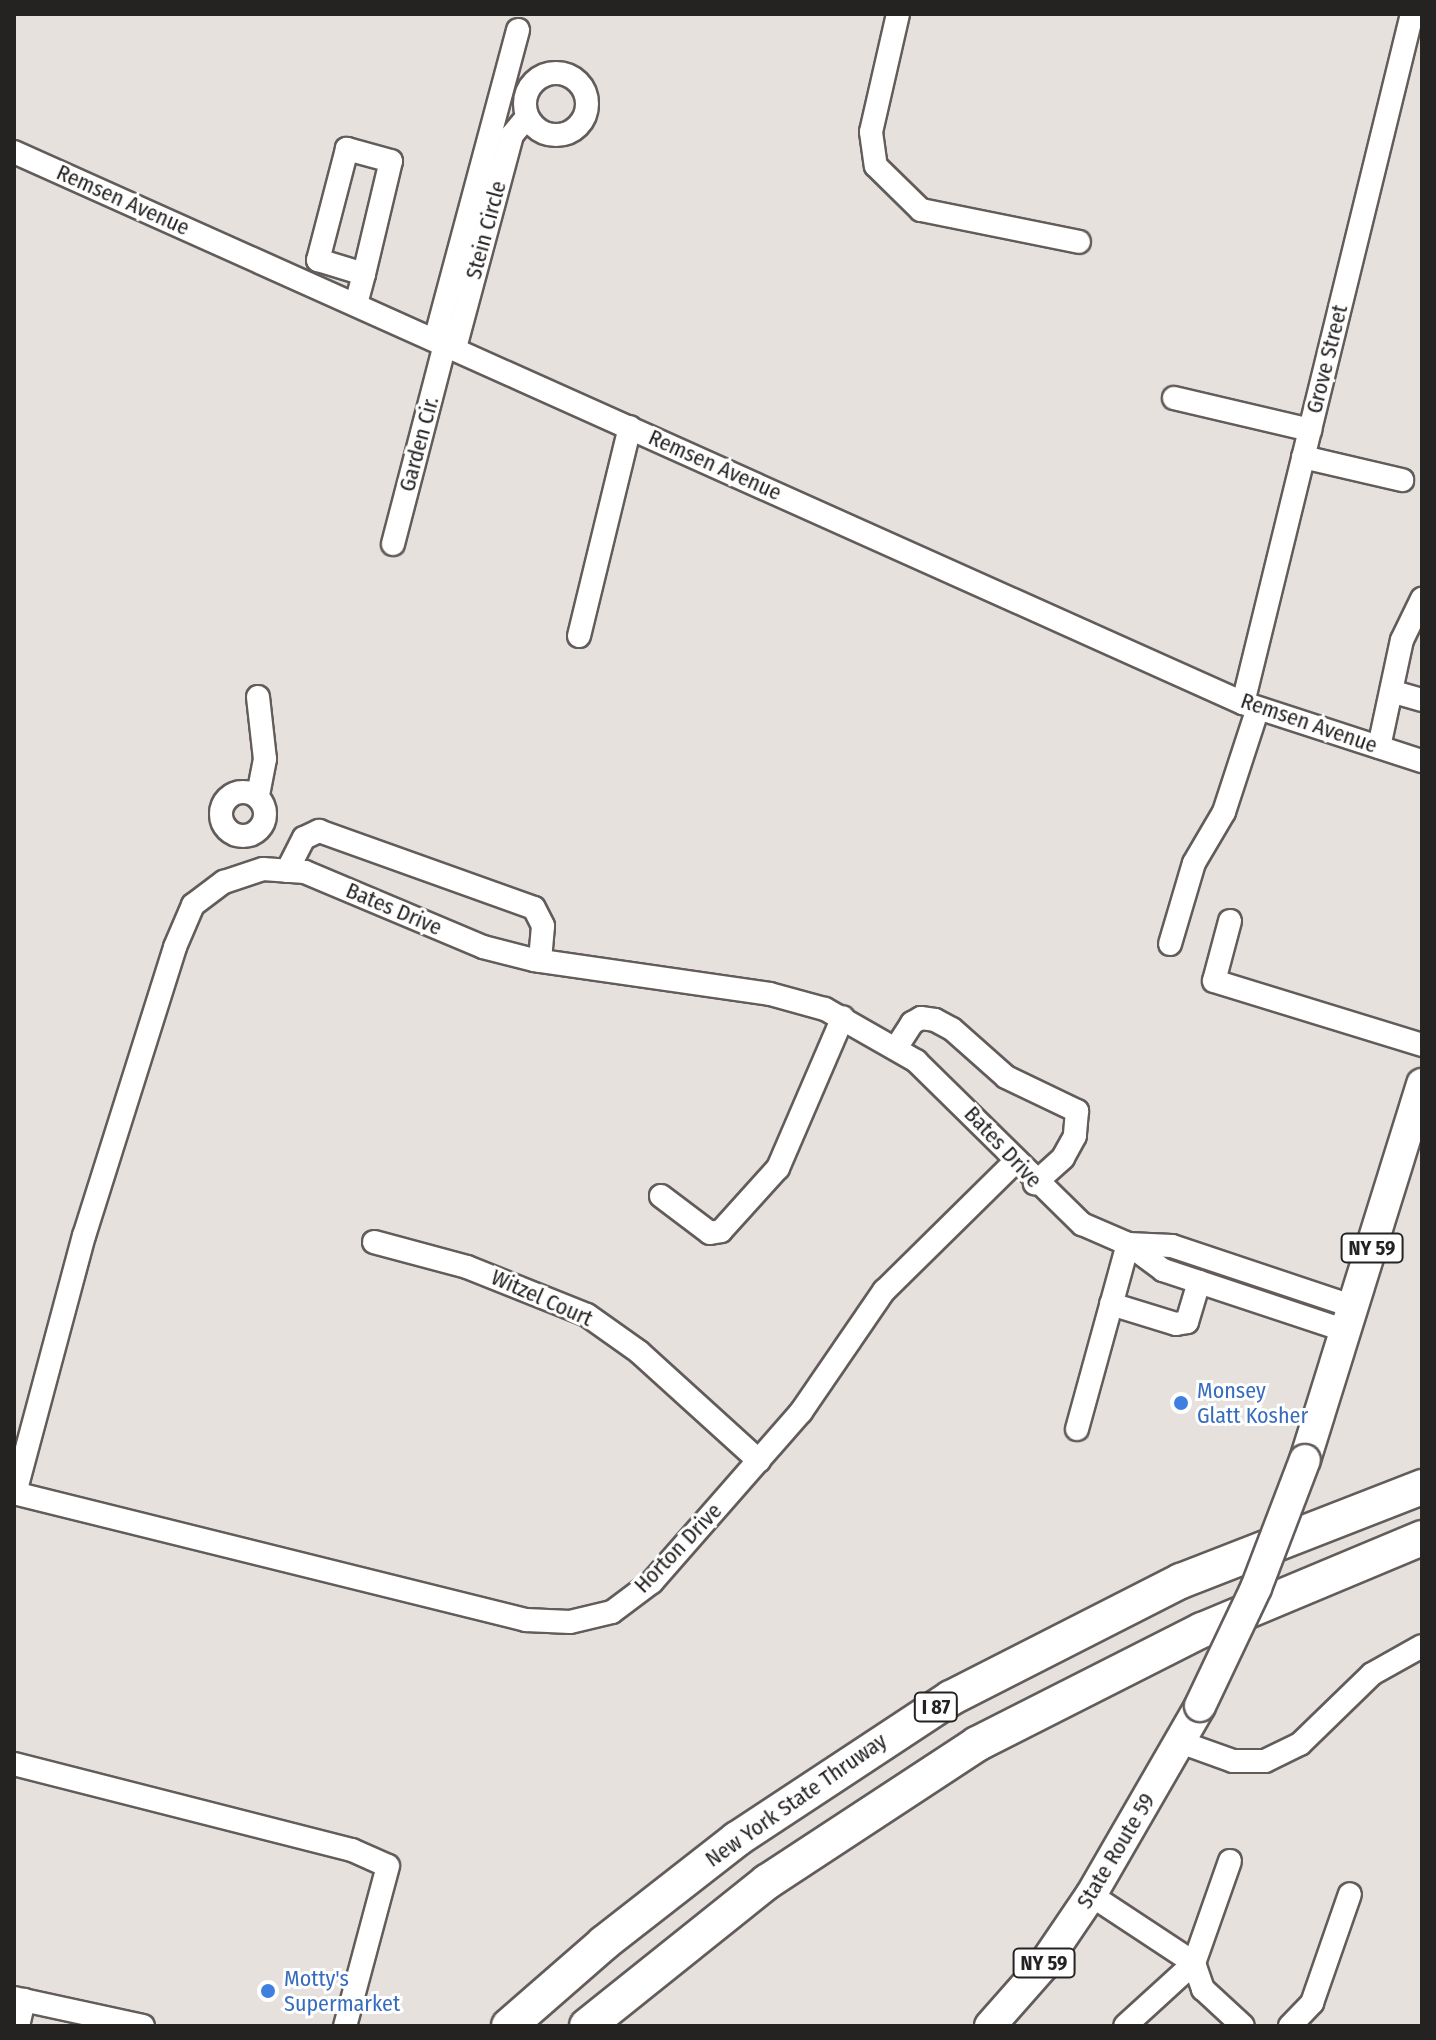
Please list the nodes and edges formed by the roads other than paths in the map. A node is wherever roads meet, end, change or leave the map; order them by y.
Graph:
1 (898, 14) edge
2 (1412, 14) edge
3 (518, 30) dead end
4 (527, 117) dead end
5 (14, 152) edge
6 (1079, 242) dead end
7 (364, 274) junction
8 (356, 304) junction
9 (445, 344) junction
10 (1174, 398) dead end
11 (630, 427) junction
12 (1310, 430) junction
13 (1303, 457) junction
14 (1402, 480) dead end
15 (393, 544) dead end
16 (1422, 599) edge
17 (579, 636) dead end
18 (1394, 692) junction
19 (258, 697) dead end
20 (1422, 700) edge
21 (1250, 705) junction
22 (1379, 747) junction
23 (1422, 761) edge
24 (258, 796) junction
25 (255, 833) junction
26 (263, 869) junction
27 (287, 871) junction
28 (1230, 921) dead end
29 (1170, 944) dead end
30 (540, 961) junction
31 (843, 1017) junction
32 (1422, 1045) edge
33 (896, 1048) junction
34 (1422, 1084) edge
35 (1015, 1162) junction
36 (1035, 1183) junction
37 (661, 1196) dead end
38 (374, 1242) dead end
39 (1128, 1244) junction
40 (1199, 1282) junction
41 (1111, 1304) junction
42 (1350, 1319) junction
43 (1077, 1429) dead end
44 (759, 1461) junction
45 (1422, 1487) edge
46 (15, 1493) edge
47 (1422, 1538) edge
48 (1421, 1648) edge
49 (1180, 1742) junction
50 (14, 1764) edge
51 (1230, 1861) dead end
52 (1350, 1894) dead end
53 (1091, 1895) junction
54 (1194, 1963) junction
55 (19, 1999) edge
56 (18, 2026) edge
57 (143, 2026) edge
58 (345, 2026) edge
59 (509, 2026) edge
60 (587, 2026) edge
61 (990, 2026) edge
62 (1125, 2026) edge
63 (1243, 2026) edge
64 (1290, 2026) edge

1 - 6 street
2 - 12 street, Grove Street
3 - 9 street
4 - 9 street, Stein Circle
5 - 8 street, Remsen Avenue
7 - 7 street
7 - 8 street
8 - 9 street, Remsen Avenue
9 - 11 street, Remsen Avenue
9 - 15 street, Garden Cir.
10 - 12 street
11 - 17 street
11 - 21 street, Remsen Avenue
12 - 13 street, Grove Street
13 - 14 street
13 - 21 street, Grove Street
16 - 18 street
18 - 20 street
18 - 22 street
19 - 24 street
21 - 22 street, Remsen Avenue
21 - 29 street, Grove Street
22 - 23 street, Remsen Avenue
24 - 25 street
24 - 25 street
25 - 26 street
26 - 27 street, Bates Drive
26 - 46 street, Bates Drive
27 - 30 street, Bates Drive
27 - 30 street
28 - 32 street
30 - 31 street, Bates Drive
31 - 33 street, Bates Drive
31 - 37 street
33 - 35 street, Bates Drive
33 - 36 street
34 - 42 main road, NY 59
35 - 36 street, Bates Drive
35 - 44 street, Horton Drive
36 - 39 street, Bates Drive
38 - 44 street, Witzel Court
39 - 40 street, Bates Drive
39 - 41 street
39 - 42 street, Bates Drive
40 - 41 street
40 - 42 street, Bates Drive
41 - 43 street
42 - 49 main road, State Route 59 / NY 59, bridge
44 - 46 street, Horton Drive
45 - 59 highway, New York State Thruway / I 87
47 - 60 highway, I 87
48 - 49 street
49 - 53 main road, State Route 59 / NY 59
50 - 58 street
51 - 54 street
52 - 64 street
53 - 54 street
53 - 61 main road, State Route 59 / NY 59
54 - 62 street
54 - 63 street
55 - 56 street
55 - 57 street

